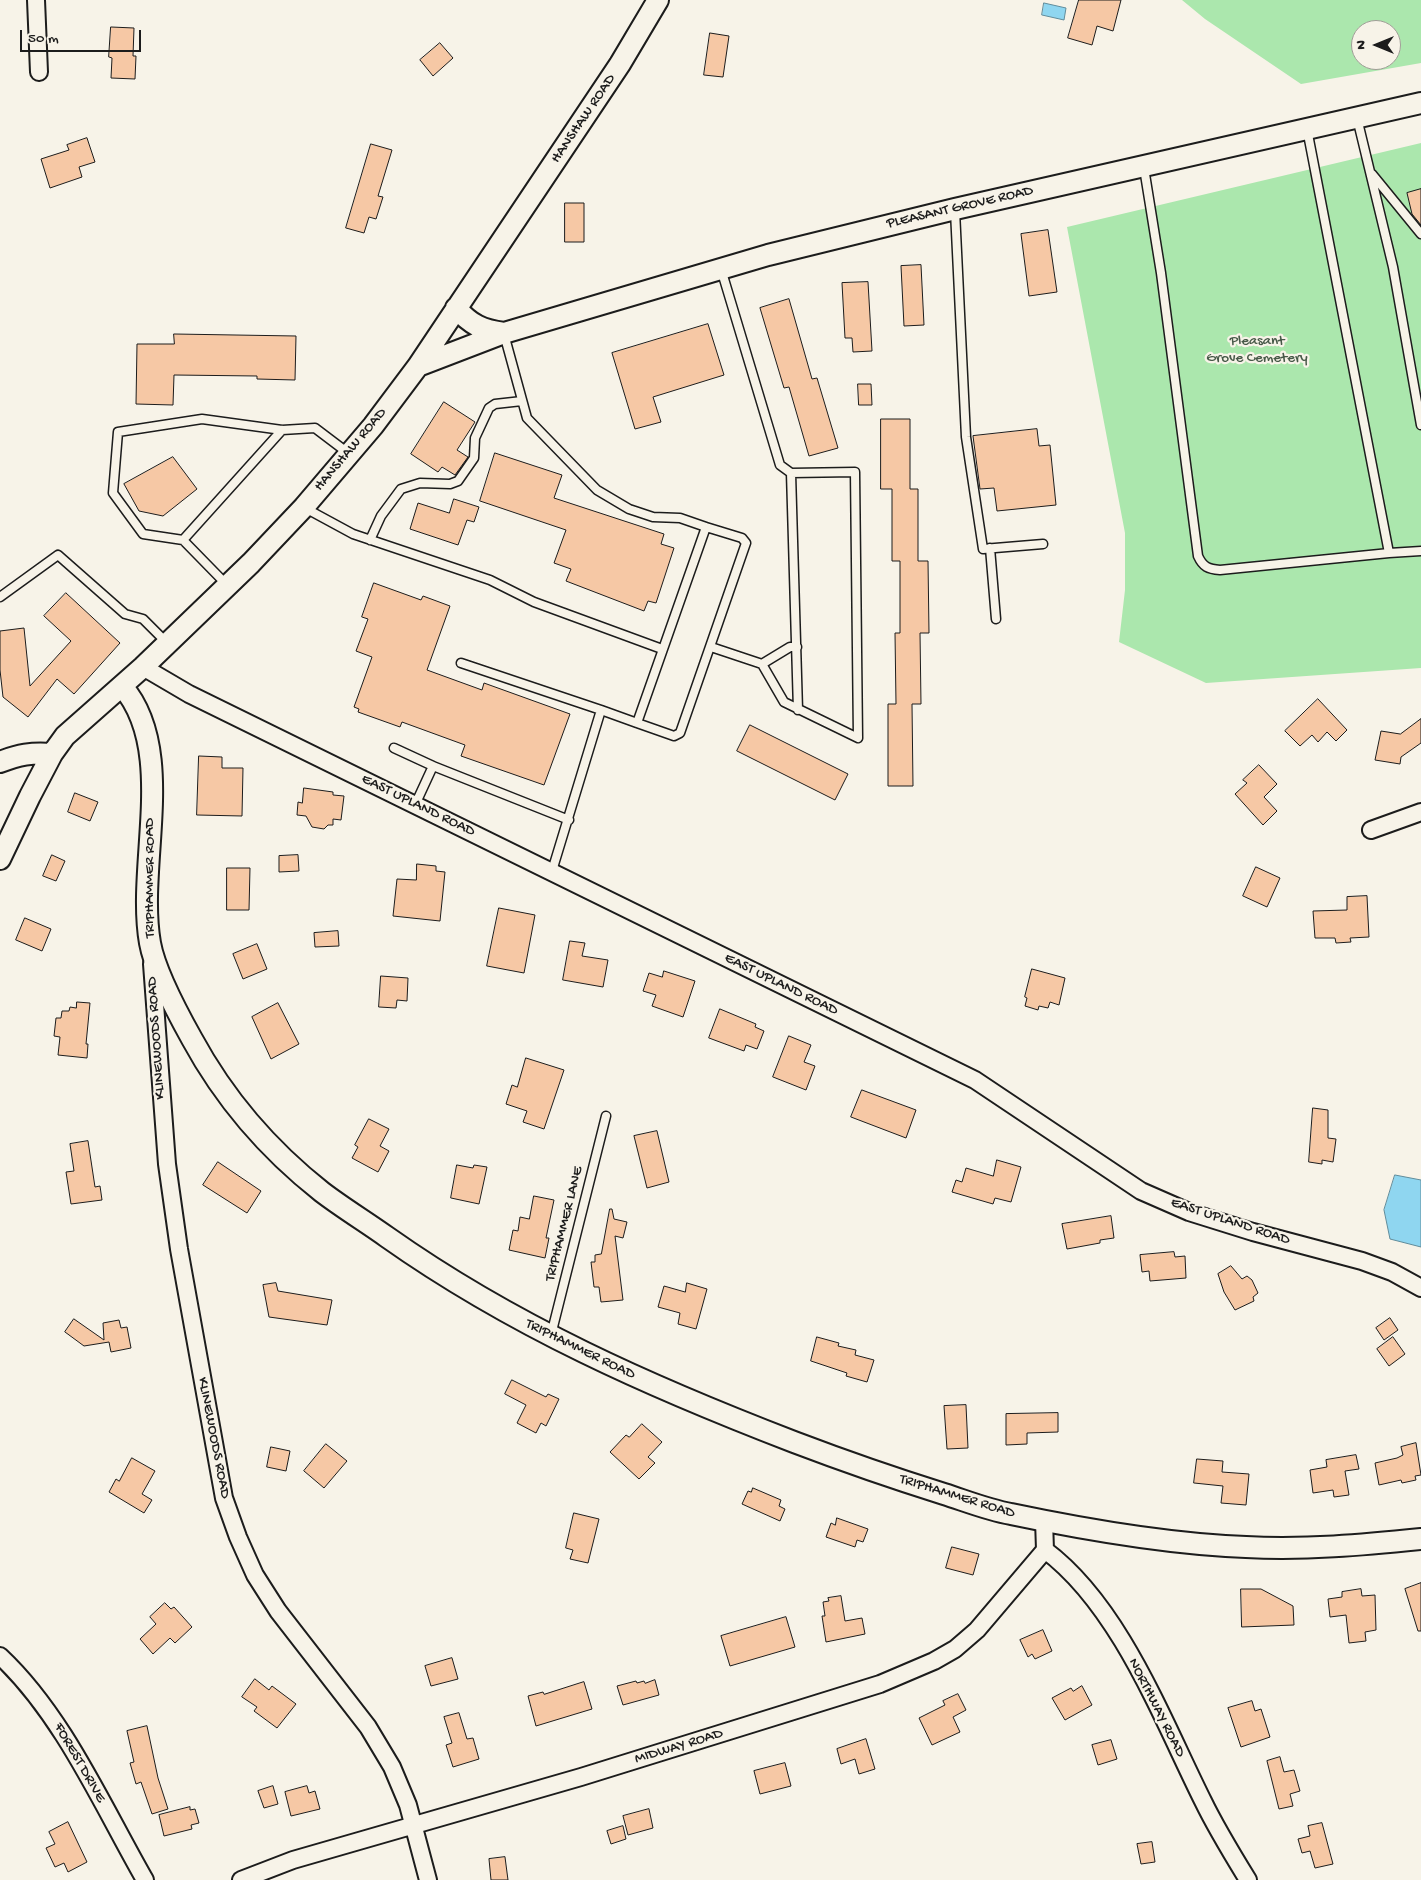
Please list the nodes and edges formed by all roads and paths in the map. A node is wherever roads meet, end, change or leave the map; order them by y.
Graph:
1 (36, 0) edge
2 (658, 0) edge
3 (39, 72) dead end
4 (1421, 103) edge
5 (1357, 118) junction
6 (1308, 129) junction
7 (1144, 166) junction
8 (1371, 173) junction
9 (955, 209) junction
10 (1421, 234) edge
11 (721, 269) junction
12 (456, 308) junction
13 (504, 333) junction
14 (418, 366) junction
15 (522, 400) junction
16 (1421, 425) edge
17 (282, 430) junction
18 (349, 455) junction
19 (792, 473) junction
20 (304, 507) junction
21 (706, 527) junction
22 (183, 540) junction
23 (370, 540) junction
24 (1043, 544) dead end
25 (990, 548) junction
26 (1421, 550) edge
27 (1389, 553) junction
28 (227, 584) junction
29 (0, 596) edge
30 (996, 619) dead end
31 (167, 644) junction
32 (711, 647) junction
33 (798, 647) junction
34 (662, 650) junction
35 (461, 663) dead end
36 (762, 664) junction
37 (143, 667) junction
38 (122, 686) junction
39 (602, 710) junction
40 (798, 710) junction
41 (637, 723) junction
42 (394, 748) dead end
43 (52, 754) junction
44 (0, 762) edge
45 (432, 766) junction
46 (415, 805) junction
47 (1421, 812) edge
48 (569, 820) junction
49 (1371, 830) dead end
50 (0, 859) edge
51 (552, 871) junction
52 (150, 944) junction
53 (606, 1116) dead end
54 (1421, 1288) edge
55 (551, 1337) junction
56 (1044, 1520) junction
57 (1421, 1539) edge
58 (1045, 1550) junction
59 (0, 1656) edge
60 (415, 1825) junction
61 (145, 1880) edge
62 (242, 1880) edge
63 (428, 1880) edge
64 (1248, 1880) edge

1 - 3 street
2 - 12 street, HANSHAW ROAD
4 - 5 street, PLEASANT GROVE ROAD
5 - 6 street, PLEASANT GROVE ROAD
5 - 8 lane
6 - 7 street, PLEASANT GROVE ROAD
6 - 27 lane
7 - 9 street, PLEASANT GROVE ROAD
7 - 27 lane
8 - 10 lane
8 - 16 lane
9 - 11 street, PLEASANT GROVE ROAD
9 - 25 lane
11 - 13 street, PLEASANT GROVE ROAD
11 - 19 lane
12 - 13 street, PLEASANT GROVE ROAD
12 - 14 street, HANSHAW ROAD
13 - 14 street, PLEASANT GROVE ROAD
13 - 15 lane
14 - 18 street, HANSHAW ROAD
15 - 21 lane
15 - 23 lane
17 - 18 lane
17 - 22 lane
17 - 22 lane
18 - 20 street, HANSHAW ROAD
19 - 33 lane
19 - 40 lane
20 - 23 lane
20 - 28 street, HANSHAW ROAD
21 - 32 lane
21 - 34 lane
22 - 28 lane
23 - 34 lane
24 - 25 lane
25 - 30 lane
26 - 27 lane
28 - 31 street, HANSHAW ROAD
29 - 31 lane
31 - 37 street, HANSHAW ROAD
32 - 36 lane
32 - 41 lane
33 - 36 lane
33 - 40 lane
34 - 41 lane
35 - 39 lane
36 - 40 lane
37 - 38 street, HANSHAW ROAD
37 - 46 street, EAST UPLAND ROAD
38 - 43 street, HANSHAW ROAD
38 - 52 street, TRIPHAMMER ROAD
39 - 41 lane
39 - 48 lane
42 - 45 lane
43 - 44 street
43 - 50 street, HANSHAW ROAD
45 - 46 lane
45 - 48 lane
46 - 51 street, EAST UPLAND ROAD
47 - 49 street
48 - 51 lane
51 - 54 street, EAST UPLAND ROAD
52 - 55 street, TRIPHAMMER ROAD
52 - 60 street, KLINEWOODS ROAD
53 - 55 lane, TRIPHAMMER LANE
55 - 56 street, TRIPHAMMER ROAD
56 - 57 street, TRIPHAMMER ROAD
56 - 58 street
58 - 60 street, MIDWAY ROAD
58 - 64 street, NORTHWAY ROAD
59 - 61 street, FOREST DRIVE
60 - 62 street, MIDWAY ROAD
60 - 63 street, KLINEWOODS ROAD

